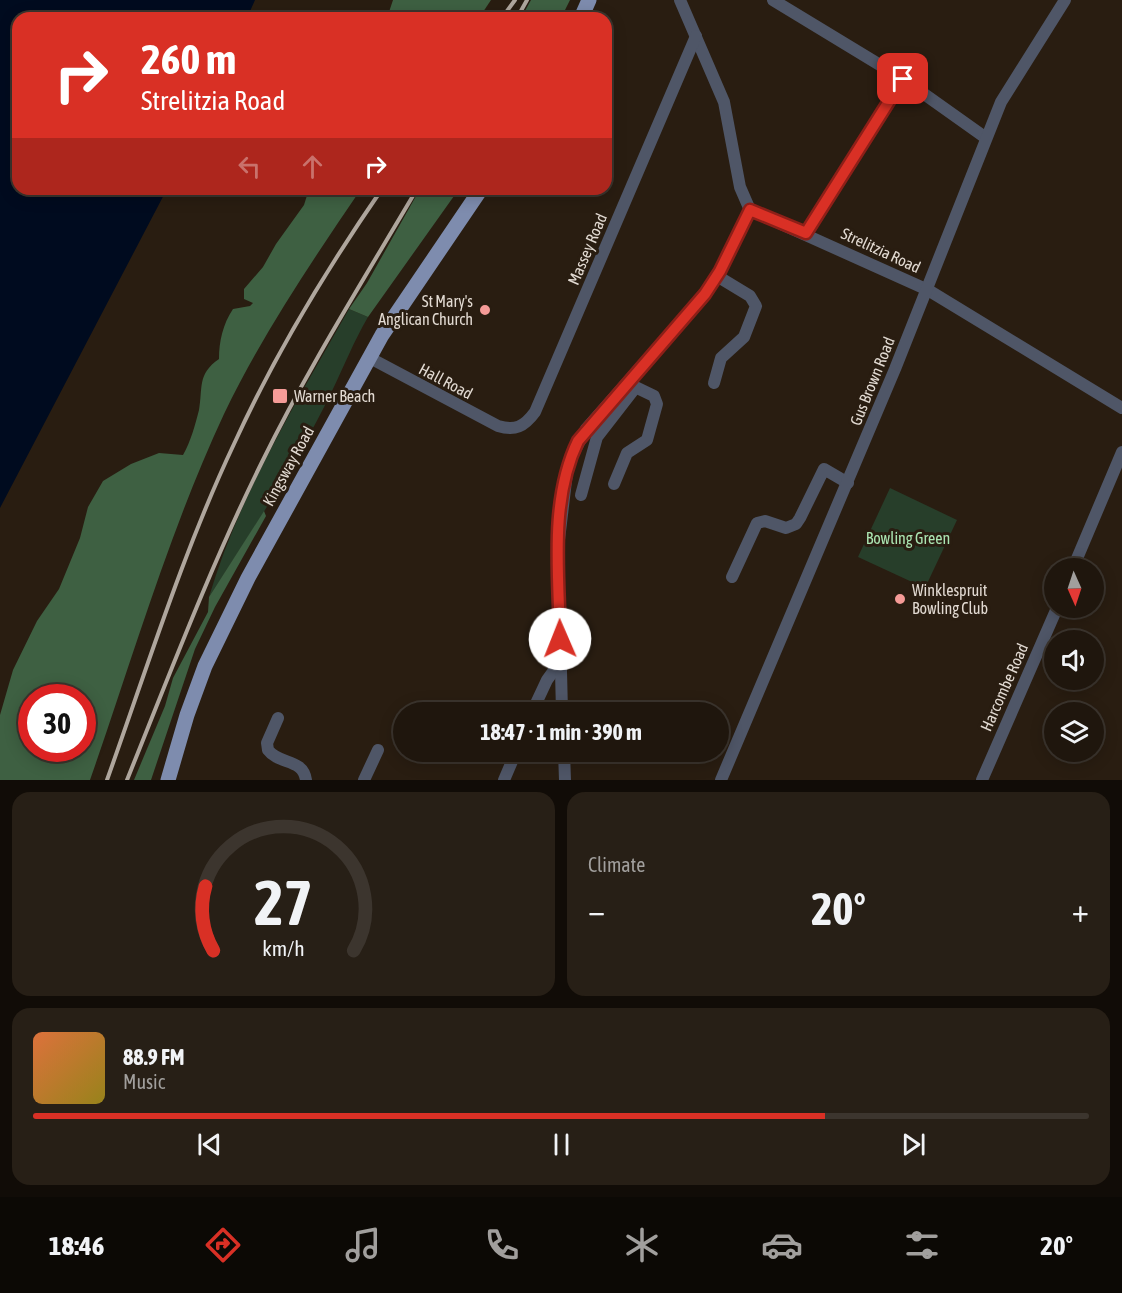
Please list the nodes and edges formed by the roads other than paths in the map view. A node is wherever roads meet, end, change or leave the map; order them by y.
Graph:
1 (680, 0) edge
2 (773, 0) edge
3 (1065, 0) edge
4 (696, 36) junction
5 (903, 79) junction
6 (986, 138) junction
7 (477, 195) edge
8 (750, 210) junction
9 (806, 233) junction
10 (717, 276) junction
11 (928, 290) junction
12 (370, 358) junction
13 (714, 383) dead end
14 (631, 386) junction
15 (1122, 408) edge
16 (509, 429) joint
17 (1122, 452) edge
18 (848, 483) junction
19 (614, 484) dead end
20 (581, 495) dead end
21 (1077, 558) edge
22 (732, 577) dead end
23 (1053, 618) edge
24 (560, 662) junction
25 (536, 702) edge
26 (562, 702) edge
27 (278, 718) dead end
28 (378, 750) dead end
29 (512, 762) edge
30 (564, 762) edge
31 (168, 780) edge
32 (306, 780) edge
33 (364, 780) edge
34 (504, 780) edge
35 (565, 780) edge
36 (721, 780) edge
37 (982, 780) edge

1 - 4 street
2 - 5 street
3 - 6 street, Gus Brown Road
4 - 8 street
4 - 16 street, Massey Road
5 - 6 street
5 - 9 street
6 - 11 street, Gus Brown Road
7 - 12 main road, Kingsway Road
8 - 9 street, Strelitzia Road
8 - 10 street
9 - 11 street, Strelitzia Road
10 - 13 street
10 - 14 street
11 - 15 street, Strelitzia Road
11 - 18 street, Gus Brown Road
12 - 16 street, Hall Road
12 - 31 main road, Kingsway Road
14 - 19 street
14 - 20 street
14 - 24 street
17 - 21 street
18 - 22 street
18 - 36 street, Gus Brown Road
23 - 37 street, Harcombe Road
24 - 25 street
24 - 26 street
27 - 32 street
28 - 33 street
29 - 34 street
30 - 35 street

